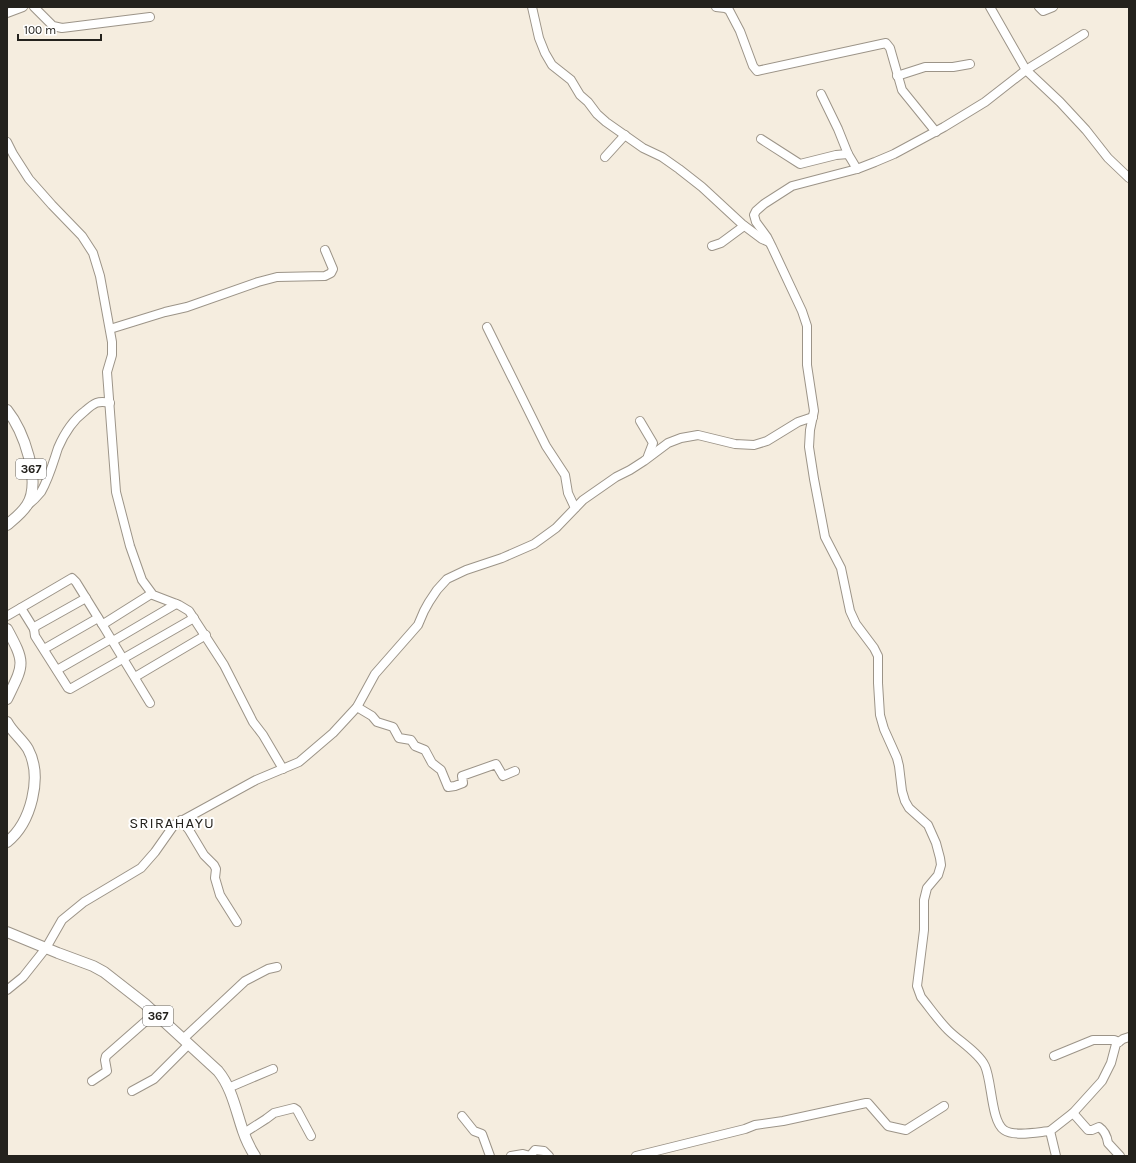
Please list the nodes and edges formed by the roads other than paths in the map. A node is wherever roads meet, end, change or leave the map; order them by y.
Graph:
1 (23, 7) edge
2 (34, 7) edge
3 (532, 7) edge
4 (716, 7) edge
5 (991, 7) edge
6 (1038, 7) edge
7 (1053, 7) edge
8 (7, 13) edge
9 (150, 17) dead end
10 (1084, 34) dead end
11 (970, 64) dead end
12 (1026, 70) junction
13 (898, 76) junction
14 (821, 94) dead end
15 (936, 132) junction
16 (625, 135) junction
17 (761, 139) dead end
18 (7, 142) edge
19 (848, 154) junction
20 (605, 157) dead end
21 (857, 169) junction
22 (1129, 178) edge
23 (744, 226) junction
24 (769, 242) junction
25 (712, 246) dead end
26 (325, 250) dead end
27 (487, 327) dead end
28 (110, 329) junction
29 (110, 403) junction
30 (7, 410) edge
31 (813, 417) junction
32 (640, 421) dead end
33 (648, 457) junction
34 (28, 505) junction
35 (575, 508) junction
36 (7, 525) edge
37 (151, 594) junction
38 (86, 598) junction
39 (176, 604) junction
40 (21, 608) junction
41 (7, 616) edge
42 (194, 618) junction
43 (100, 621) junction
44 (7, 629) edge
45 (34, 629) junction
46 (206, 635) junction
47 (112, 640) junction
48 (44, 649) junction
49 (124, 659) junction
50 (57, 670) junction
51 (135, 677) junction
52 (7, 699) edge
53 (150, 703) dead end
54 (357, 707) junction
55 (7, 722) edge
56 (283, 769) junction
57 (515, 771) dead end
58 (181, 820) junction
59 (7, 842) edge
60 (237, 922) dead end
61 (7, 932) edge
62 (46, 948) junction
63 (277, 967) dead end
64 (7, 990) edge
65 (155, 1013) junction
66 (1129, 1037) edge
67 (186, 1042) junction
68 (1119, 1042) junction
69 (1054, 1056) dead end
70 (273, 1068) dead end
71 (92, 1081) dead end
72 (228, 1088) junction
73 (132, 1091) dead end
74 (944, 1106) dead end
75 (1073, 1113) junction
76 (462, 1116) dead end
77 (1050, 1131) junction
78 (244, 1133) junction
79 (311, 1136) dead end
80 (255, 1156) edge
81 (490, 1156) edge
82 (511, 1156) edge
83 (530, 1156) edge
84 (548, 1156) edge
85 (636, 1156) edge
86 (1056, 1156) edge
87 (1120, 1156) edge

1 - 8 street
2 - 9 street
3 - 16 street
4 - 13 street
5 - 12 street
6 - 7 street
10 - 12 street
11 - 13 street
12 - 15 street
12 - 22 street
13 - 15 street
14 - 19 street
15 - 21 street
16 - 20 street
16 - 23 street
17 - 19 street
18 - 28 street
19 - 21 street
21 - 24 street
23 - 24 street
23 - 25 street
24 - 31 street
26 - 28 street
27 - 35 street
28 - 29 street
29 - 34 street
29 - 37 street
30 - 34 main road, 367
31 - 33 street
31 - 77 street
32 - 33 street
33 - 35 street
34 - 36 main road
35 - 54 street
37 - 39 street
37 - 43 street
38 - 40 street
38 - 43 street
38 - 45 street
39 - 42 street
39 - 47 street
40 - 41 street
40 - 45 street
42 - 46 street
42 - 49 street
43 - 47 street
43 - 48 street
44 - 52 main road
45 - 48 street
46 - 51 street
46 - 56 street
47 - 49 street
47 - 50 street
48 - 50 street
49 - 50 street
49 - 51 street
51 - 53 street
54 - 56 street
54 - 57 street
55 - 59 main road
56 - 58 street
58 - 60 street
58 - 62 street
61 - 62 main road, 367
62 - 64 street
62 - 65 main road, 367
63 - 67 street
65 - 67 main road, 367
65 - 71 street
66 - 68 street
67 - 72 main road, 367
67 - 73 street
68 - 69 street
68 - 75 street
70 - 72 street
72 - 78 main road, 367
74 - 85 street
75 - 77 street
75 - 87 street
76 - 81 street
77 - 86 street
78 - 79 street
78 - 80 main road, 367
82 - 83 street
83 - 84 street

